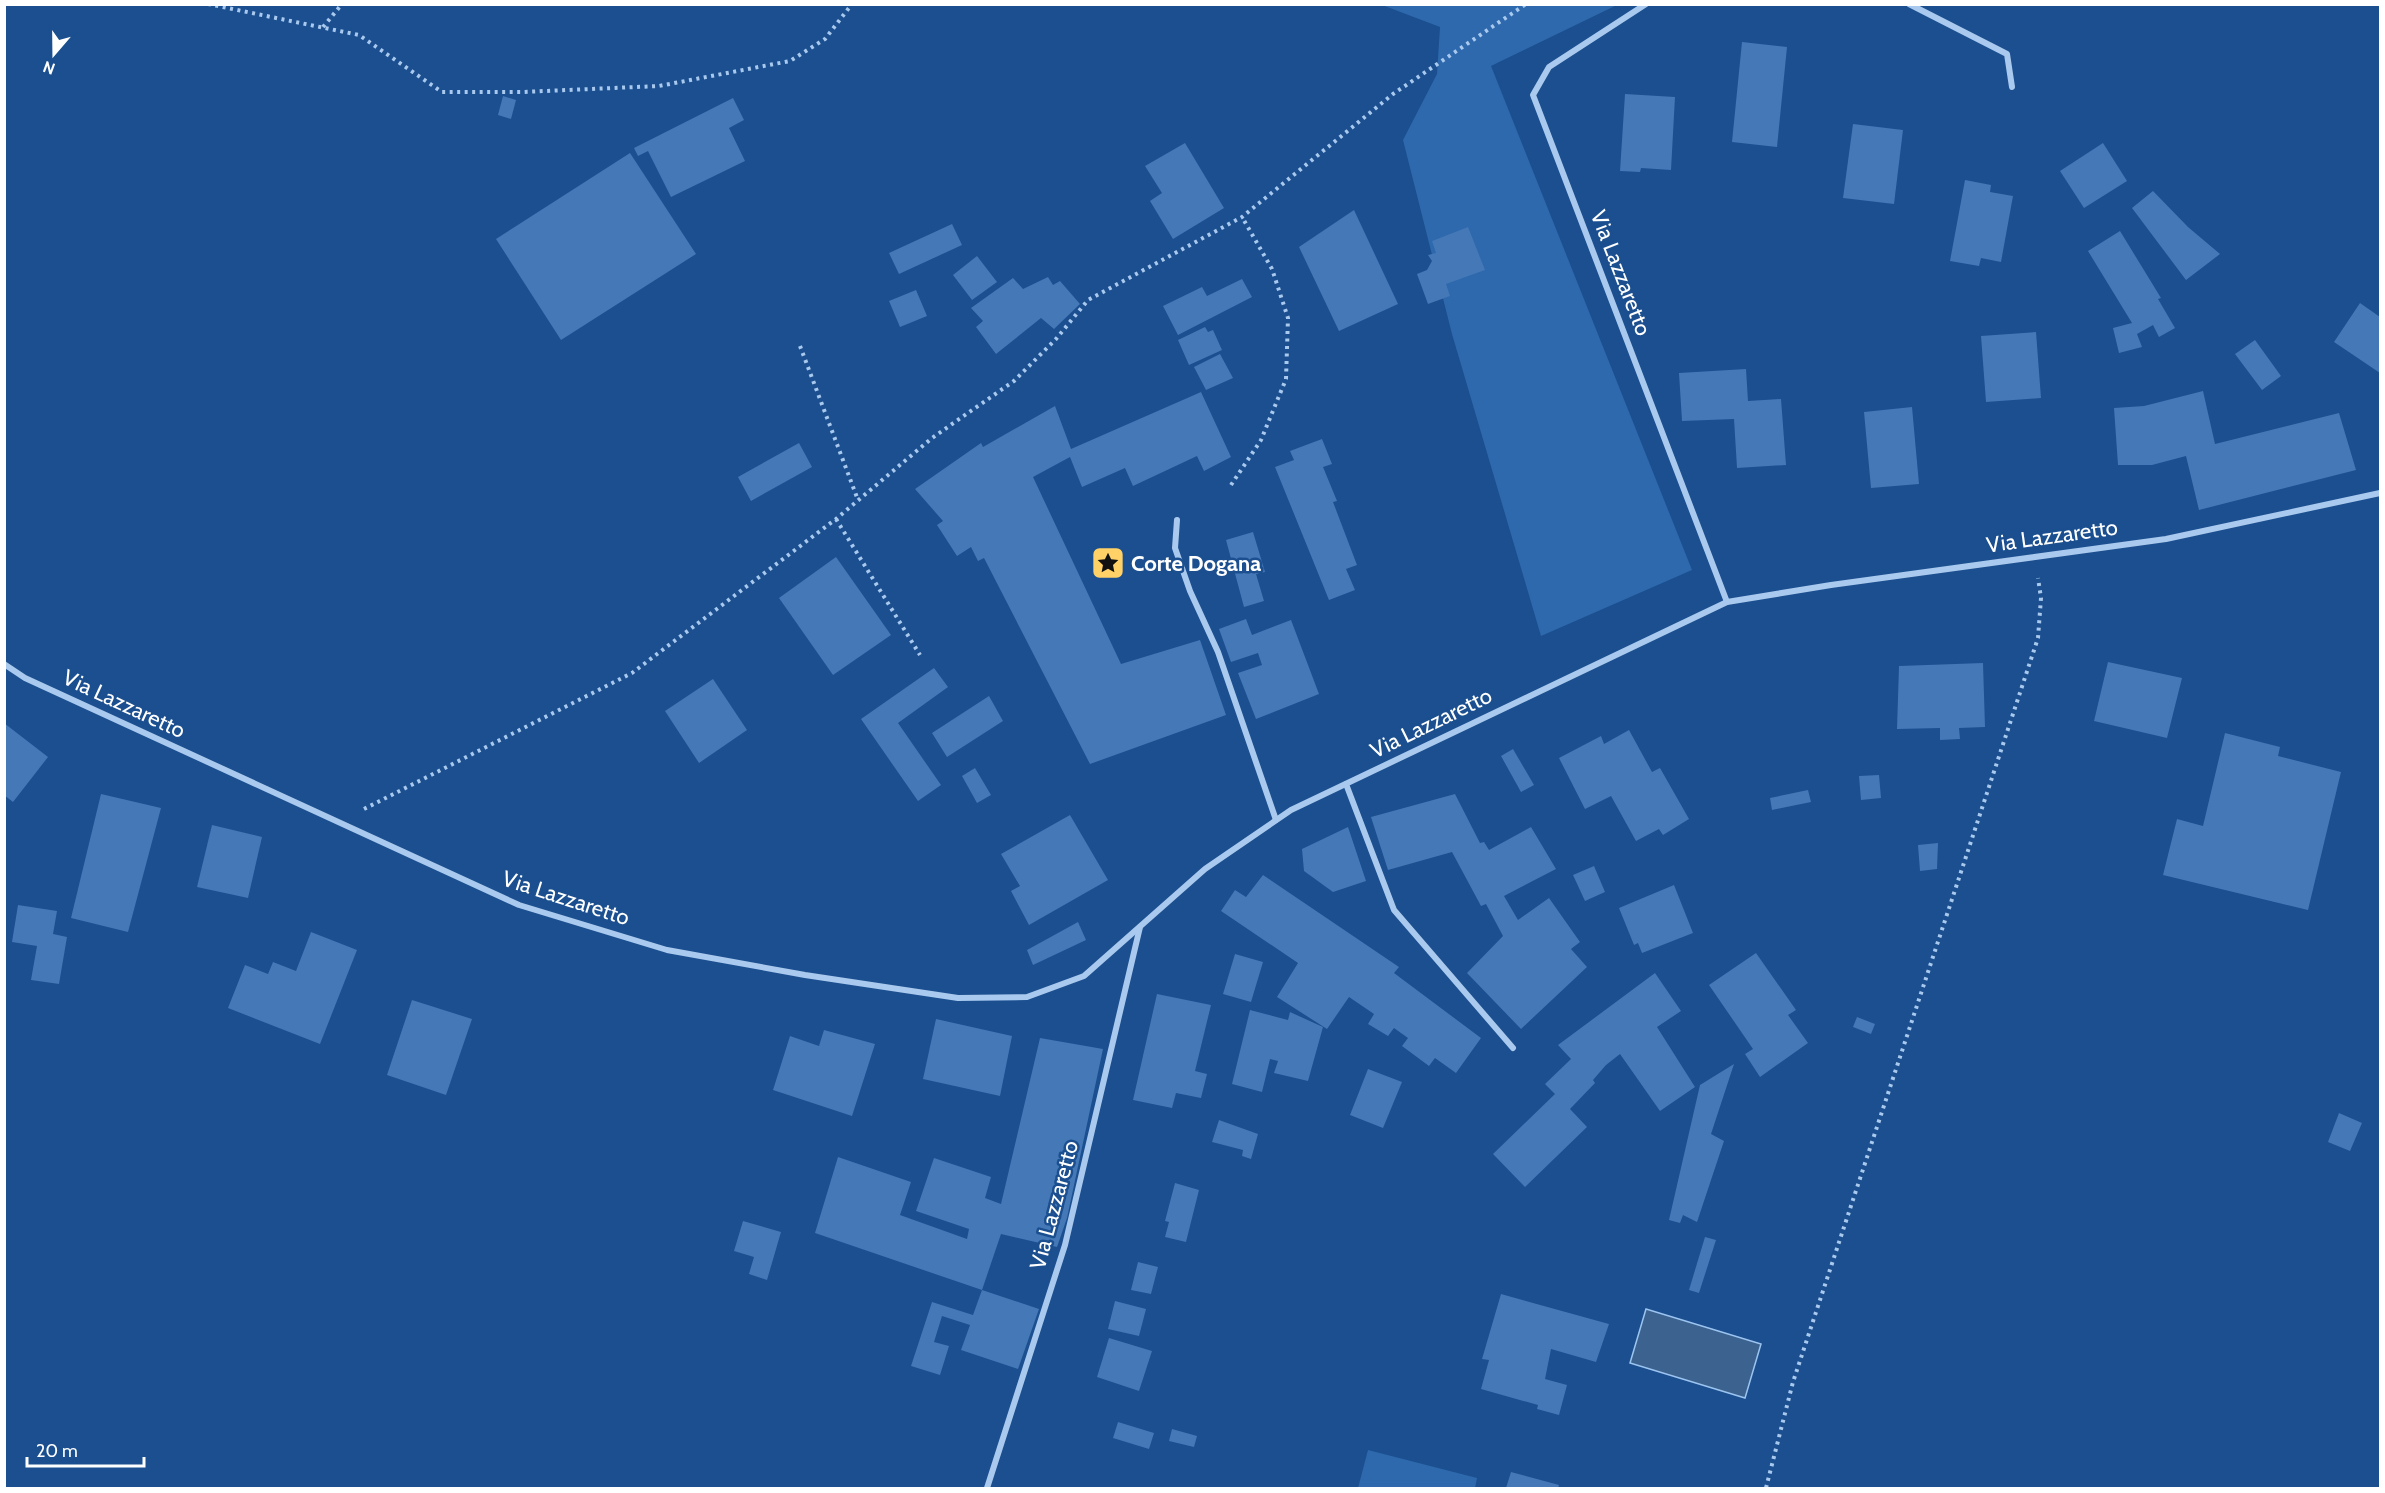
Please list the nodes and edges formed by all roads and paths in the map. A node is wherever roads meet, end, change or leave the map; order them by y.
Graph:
1 (207, 4) edge
2 (342, 4) edge
3 (852, 4) edge
4 (1526, 4) edge
5 (1646, 4) edge
6 (1909, 4) edge
7 (323, 27) junction
8 (2012, 87) dead end
9 (1242, 217) junction
10 (800, 346) dead end
11 (1231, 485) dead end
12 (2380, 493) edge
13 (859, 500) junction
14 (836, 519) junction
15 (1177, 520) dead end
16 (2035, 557) junction
17 (1727, 602) junction
18 (920, 655) dead end
19 (4, 664) edge
20 (1346, 784) junction
21 (1276, 820) junction
22 (338, 822) junction
23 (1140, 926) junction
24 (1513, 1048) dead end
25 (987, 1488) edge
26 (1766, 1488) edge

1 - 7 path
2 - 7 path
3 - 7 path
4 - 9 path
5 - 17 street, Via Lazzaretto
6 - 8 street
9 - 11 path
9 - 13 path
10 - 13 path
12 - 16 street, Via Lazzaretto
13 - 14 path
14 - 18 path
14 - 22 path
15 - 21 street
16 - 17 street, Via Lazzaretto
16 - 26 path
17 - 20 street, Via Lazzaretto
19 - 22 street, Via Lazzaretto
20 - 21 street, Via Lazzaretto
20 - 24 street
21 - 23 street, Via Lazzaretto
22 - 23 street, Via Lazzaretto
23 - 25 street, Via Lazzaretto

